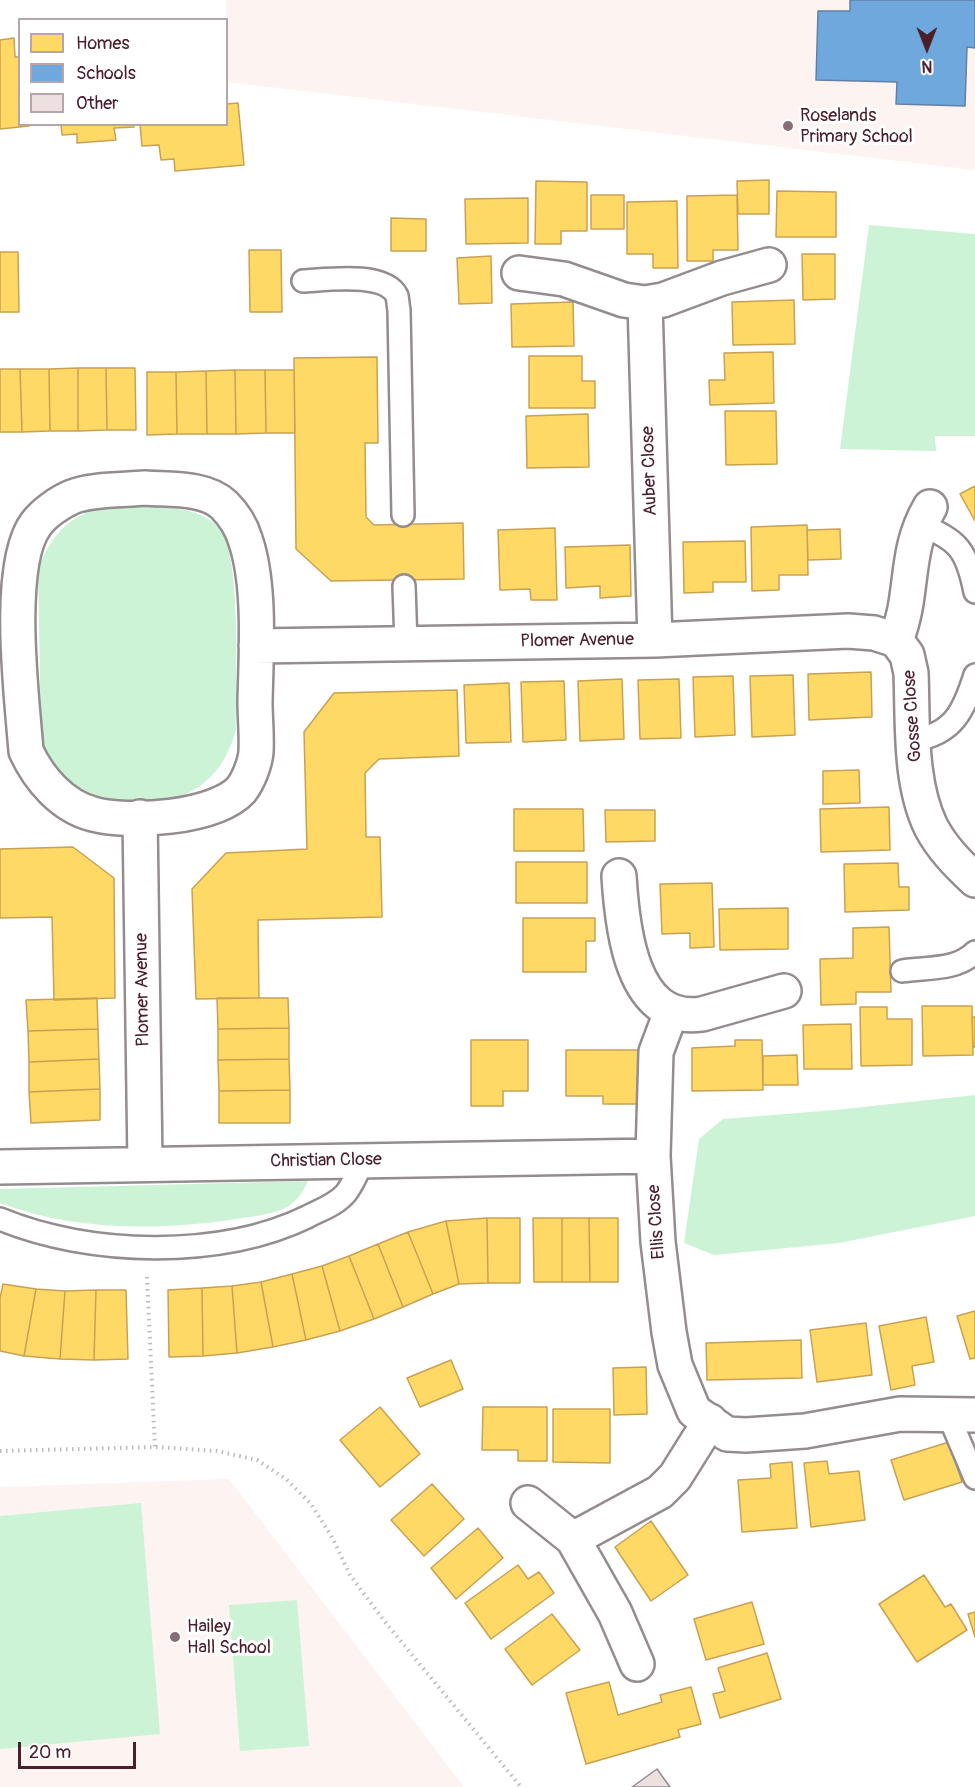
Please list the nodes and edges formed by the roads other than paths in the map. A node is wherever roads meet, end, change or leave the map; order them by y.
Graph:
1 (769, 265) dead end
2 (519, 273) dead end
3 (303, 281) dead end
4 (645, 303) junction
5 (403, 515) dead end
6 (925, 516) joint
7 (404, 586) dead end
8 (975, 592) edge
9 (655, 640) junction
10 (896, 640) junction
11 (406, 643) junction
12 (256, 646) junction
13 (10, 657) edge
14 (975, 675) edge
15 (914, 740) junction
16 (140, 817) junction
17 (619, 876) dead end
18 (975, 880) edge
19 (975, 952) edge
20 (902, 971) dead end
21 (784, 991) dead end
22 (671, 1012) junction
23 (653, 1156) junction
24 (363, 1161) junction
25 (145, 1164) junction
26 (0, 1167) edge
27 (0, 1219) edge
28 (961, 1414) edge
29 (710, 1421) junction
30 (975, 1478) edge
31 (528, 1503) dead end
32 (573, 1539) junction
33 (637, 1664) dead end

1 - 4 street
2 - 4 street
3 - 5 lane
4 - 9 street, Auber Close
6 - 8 lane
6 - 10 street
7 - 11 lane
9 - 10 street, Plomer Avenue
9 - 11 street, Plomer Avenue
10 - 15 street, Gosse Close
11 - 12 street, Plomer Avenue
12 - 13 street
12 - 16 street
13 - 16 street
14 - 15 lane
15 - 18 street, Gosse Close
16 - 25 street, Plomer Avenue
17 - 22 street
19 - 20 lane
21 - 22 street
22 - 23 street, Ellis Close
23 - 24 street, Christian Close
23 - 29 street, Ellis Close
24 - 25 street, Christian Close
24 - 27 lane
25 - 26 street, Christian Close
28 - 29 street, Ellis Close
28 - 30 lane
29 - 32 street
31 - 32 street
32 - 33 street

